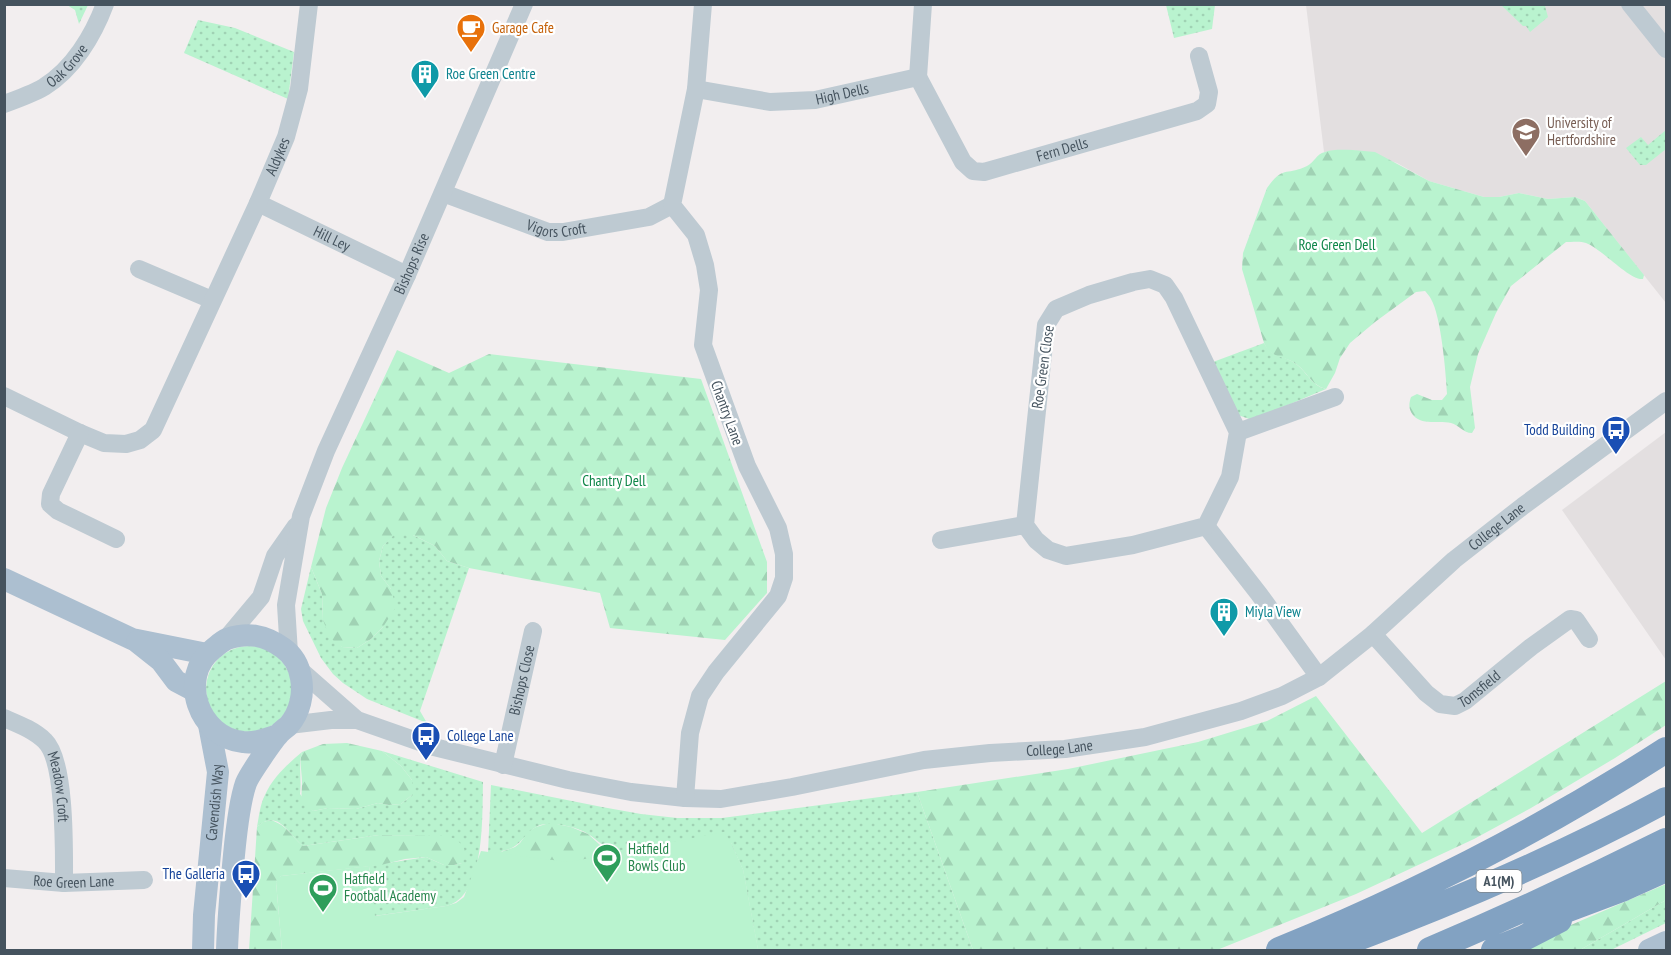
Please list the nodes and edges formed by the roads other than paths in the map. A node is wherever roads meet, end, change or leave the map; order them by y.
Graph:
1 (105, 4) edge
2 (309, 4) edge
3 (524, 4) edge
4 (702, 4) edge
5 (922, 4) edge
6 (1630, 4) edge
7 (1666, 49) edge
8 (1199, 56) dead end
9 (918, 77) junction
10 (696, 89) junction
11 (4, 104) edge
12 (443, 193) junction
13 (258, 203) junction
14 (672, 205) junction
15 (139, 269) dead end
16 (407, 275) junction
17 (212, 300) junction
18 (4, 396) edge
19 (1335, 398) dead end
20 (1666, 401) edge
21 (1238, 432) junction
22 (80, 434) junction
23 (298, 522) junction
24 (1025, 525) junction
25 (1206, 526) junction
26 (116, 539) dead end
27 (941, 540) dead end
28 (4, 579) edge
29 (533, 631) dead end
30 (1373, 633) junction
31 (132, 639) junction
32 (1589, 639) dead end
33 (225, 640) junction
34 (207, 654) junction
35 (294, 661) junction
36 (1319, 677) junction
37 (195, 691) junction
38 (4, 718) edge
39 (357, 720) junction
40 (209, 725) junction
41 (284, 730) junction
42 (1666, 750) edge
43 (503, 765) junction
44 (685, 798) junction
45 (1666, 800) edge
46 (1666, 841) edge
47 (1666, 869) edge
48 (4, 878) edge
49 (144, 880) dead end
50 (64, 883) junction
51 (1624, 888) junction
52 (1666, 942) edge
53 (203, 951) edge
54 (227, 951) edge
55 (1279, 951) edge
56 (1326, 951) edge
57 (1430, 951) edge
58 (1451, 951) edge
59 (1494, 951) edge
60 (1648, 951) edge

1 - 11 street, Oak Grove
2 - 13 street, Aldykes
3 - 12 street, Bishops Rise
4 - 10 street
5 - 9 street
6 - 7 street
8 - 9 street, Fern Dells
9 - 10 street, High Dells
10 - 14 street
12 - 14 street, Vigors Croft
12 - 16 street, Bishops Rise
13 - 16 street, Hill Ley
13 - 17 street, Aldykes
14 - 44 street, Chantry Lane
15 - 17 street
16 - 23 street, Bishops Rise
17 - 22 street, Aldykes
18 - 22 street, Aldykes
19 - 21 street
20 - 30 street, College Lane
21 - 24 street, Roe Green Close
21 - 25 street
22 - 26 street
23 - 33 street, Bishops Rise
23 - 35 street, Bishops Rise
24 - 25 street
24 - 27 street
25 - 36 street
28 - 31 main road
29 - 43 street, Bishops Close
30 - 32 street, Tomsfield
30 - 36 street, College Lane
31 - 34 main road
31 - 37 main road
33 - 34 main road
33 - 35 main road
34 - 37 main road
35 - 39 street, College Lane
35 - 41 main road, Cavendish Way
36 - 44 street, College Lane
37 - 40 main road, Cavendish Way
38 - 50 street, Meadow Croft
39 - 41 street, College Lane
39 - 43 street, College Lane
40 - 41 main road
40 - 53 main road, Cavendish Way
41 - 54 main road, Cavendish Way
42 - 55 highway
43 - 44 street, College Lane
45 - 56 highway, A1(M)
46 - 57 highway, A1(M)
47 - 51 highway
48 - 50 street, Roe Green Lane
49 - 50 street, Roe Green Lane
51 - 58 highway
51 - 59 highway
52 - 60 main road

